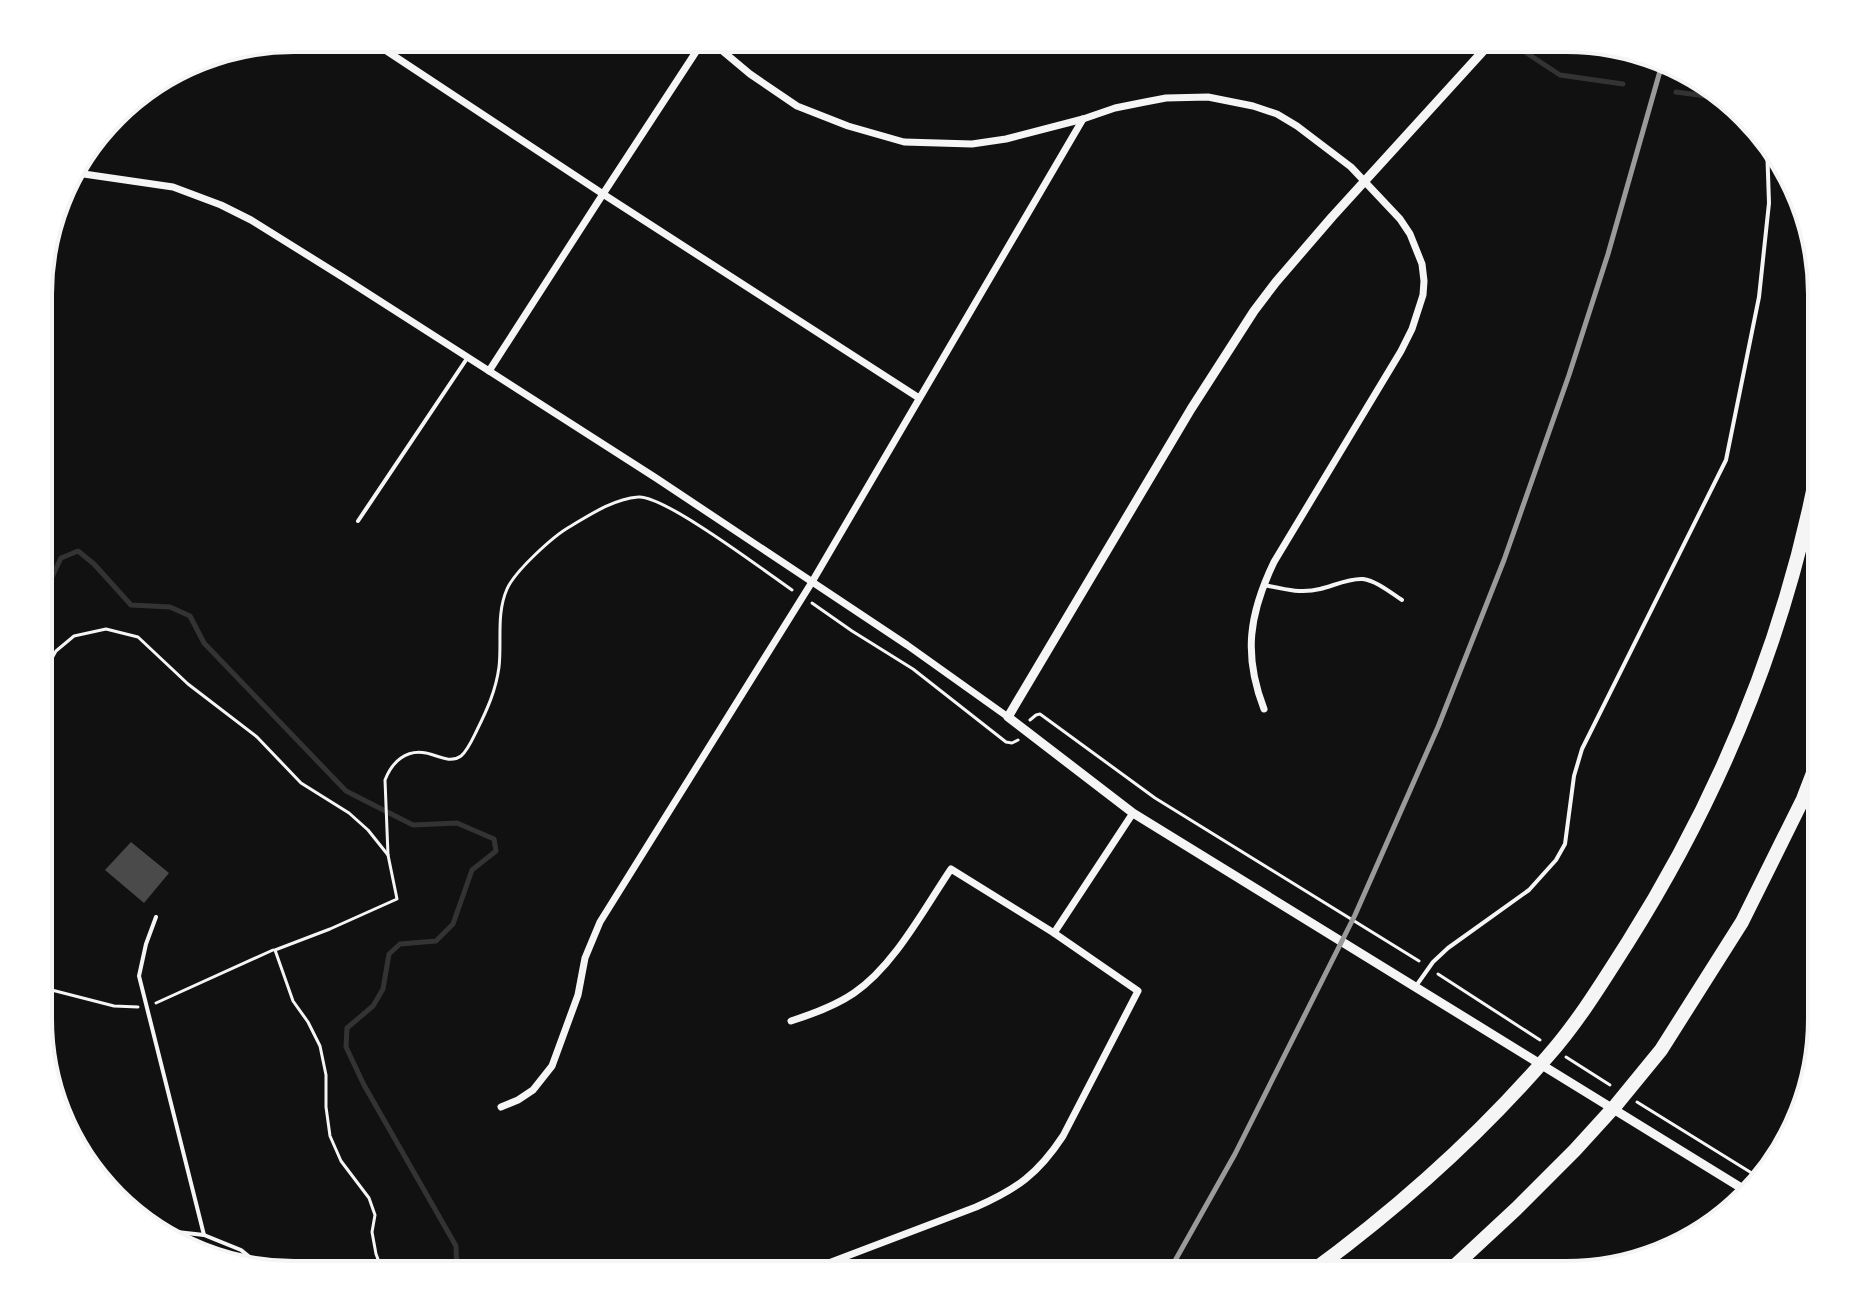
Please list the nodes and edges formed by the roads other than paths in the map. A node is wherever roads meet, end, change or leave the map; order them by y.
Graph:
1 (388, 52) edge
2 (697, 52) edge
3 (724, 52) edge
4 (1481, 53) edge
5 (1083, 119) junction
6 (1768, 161) edge
7 (84, 174) edge
8 (1365, 181) junction
9 (603, 194) junction
10 (468, 357) junction
11 (489, 371) junction
12 (919, 398) junction
13 (358, 521) dead end
14 (1807, 521) edge
15 (812, 582) junction
16 (1263, 585) junction
17 (1402, 600) dead end
18 (1264, 709) dead end
19 (1008, 717) junction
20 (1807, 789) edge
21 (1133, 813) junction
22 (156, 917) dead end
23 (1054, 933) junction
24 (1415, 988) junction
25 (791, 1021) dead end
26 (501, 1107) dead end
27 (1740, 1187) edge
28 (180, 1232) edge
29 (204, 1235) junction
30 (249, 1256) edge
31 (835, 1260) edge
32 (1326, 1261) edge
33 (1460, 1261) edge

1 - 9 street
2 - 9 street
3 - 5 street
4 - 8 street
5 - 8 street
5 - 12 street
6 - 24 lane
7 - 10 street
8 - 16 street
8 - 19 street
9 - 11 street
9 - 12 street
10 - 11 street
10 - 13 lane
11 - 15 street
12 - 15 street
14 - 32 highway
15 - 19 street
15 - 26 street
16 - 17 lane
16 - 18 street
19 - 21 street
20 - 33 highway
21 - 23 street
21 - 24 street
22 - 29 lane
23 - 25 street
23 - 31 street
24 - 27 street
28 - 29 lane
29 - 30 lane

